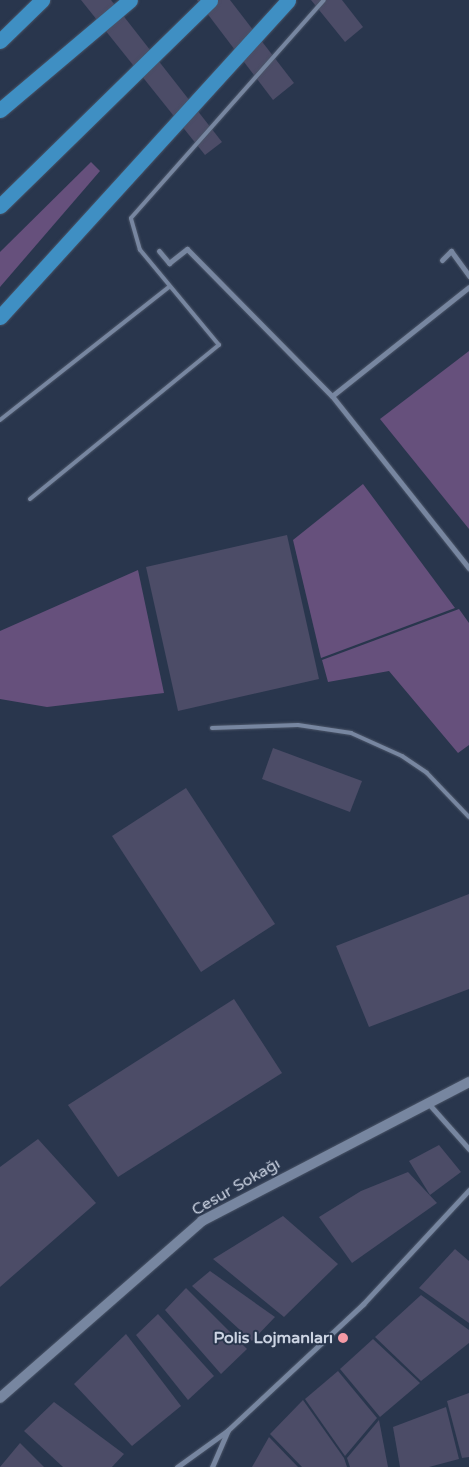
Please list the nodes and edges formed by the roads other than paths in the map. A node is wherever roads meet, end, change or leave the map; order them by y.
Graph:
1 (42, 0) edge
2 (130, 0) edge
3 (210, 0) edge
4 (288, 0) edge
5 (324, 0) edge
6 (0, 41) edge
7 (0, 110) edge
8 (0, 206) edge
9 (159, 251) dead end
10 (442, 260) dead end
11 (469, 276) edge
12 (170, 286) junction
13 (469, 287) edge
14 (0, 317) edge
15 (332, 396) junction
16 (0, 420) edge
17 (30, 499) dead end
18 (469, 568) edge
19 (212, 728) dead end
20 (469, 818) edge
21 (469, 1082) edge
22 (426, 1101) junction
23 (469, 1150) edge
24 (469, 1190) edge
25 (0, 1398) edge
26 (228, 1430) junction
27 (177, 1467) edge
28 (212, 1467) edge

1 - 6 highway
2 - 7 highway
3 - 8 highway
4 - 14 highway
5 - 12 lane
9 - 15 street
10 - 11 street
12 - 16 lane
12 - 17 lane
13 - 15 street
15 - 18 street
19 - 20 lane
21 - 22 street, Cesur Sokağı
22 - 23 street
22 - 25 street, Cesur Sokağı
24 - 26 street
26 - 27 street
26 - 28 street

